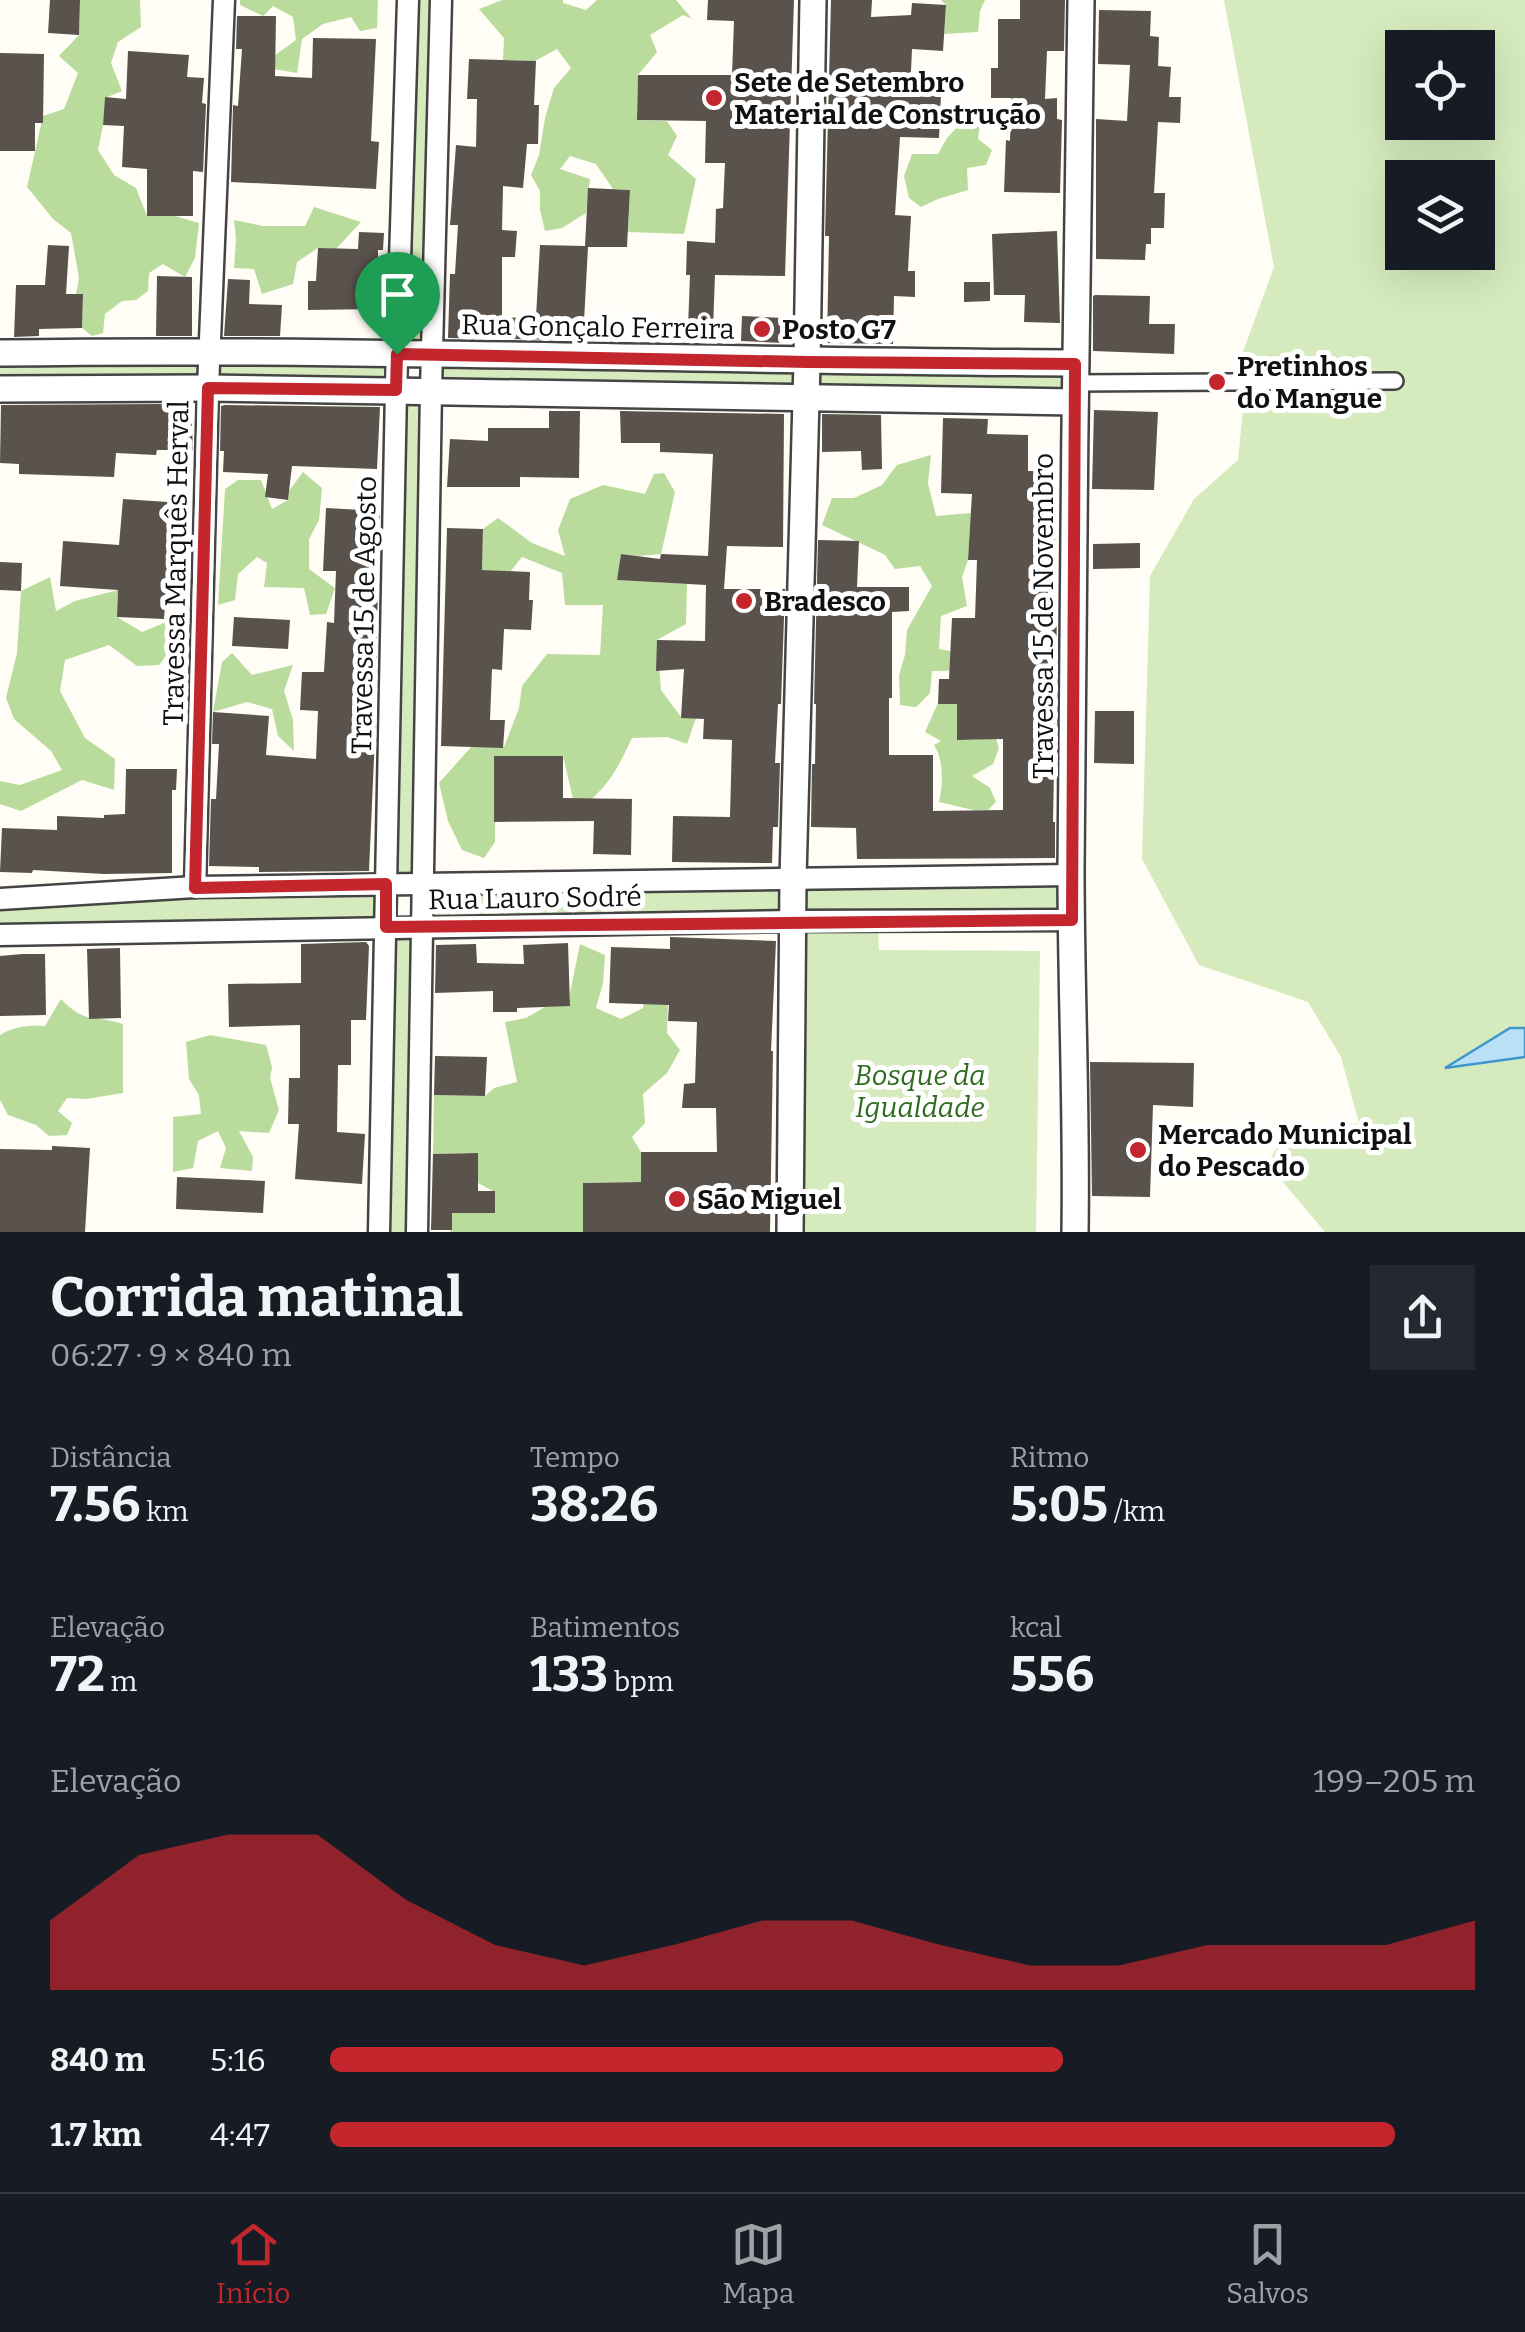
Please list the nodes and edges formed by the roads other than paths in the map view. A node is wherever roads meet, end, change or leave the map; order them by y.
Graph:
1 (224, 0) edge
2 (408, 0) edge
3 (441, 0) edge
4 (813, 0) edge
5 (1080, 0) edge
6 (209, 350) junction
7 (0, 352) edge
8 (397, 354) junction
9 (433, 354) junction
10 (807, 362) junction
11 (1395, 381) dead end
12 (1075, 383) junction
13 (208, 388) junction
14 (0, 389) edge
15 (396, 390) junction
16 (431, 390) junction
17 (805, 399) junction
18 (1071, 874) junction
19 (793, 878) junction
20 (386, 884) junction
21 (422, 886) junction
22 (195, 888) junction
23 (0, 899) edge
24 (1072, 920) junction
25 (794, 921) junction
26 (386, 927) junction
27 (423, 928) junction
28 (0, 935) edge
29 (379, 1232) edge
30 (417, 1232) edge
31 (790, 1232) edge
32 (1074, 1232) edge

1 - 6 street, Travessa Marquês Herval
2 - 8 street, Travessa 15 de Agosto
3 - 9 street
4 - 10 street
5 - 12 street, Travessa 15 de Novembro
6 - 7 street, Rua Gonçalo Ferreira
6 - 8 street, Rua Gonçalo Ferreira
6 - 13 street, Travessa Marquês Herval
8 - 9 street, Rua Gonçalo Ferreira
8 - 15 street, Travessa 15 de Agosto
9 - 10 street, Rua Gonçalo Ferreira
9 - 16 street
10 - 12 street, Rua Gonçalo Ferreira
10 - 17 street
11 - 12 street
12 - 17 street
12 - 18 street, Travessa 15 de Novembro
13 - 14 street
13 - 15 street
13 - 22 street, Travessa Marquês Herval
15 - 16 street
15 - 20 street, Travessa 15 de Agosto
16 - 17 street
16 - 21 street
17 - 19 street
18 - 19 street, Rua Lauro Sodré
18 - 24 street, Travessa 15 de Novembro
19 - 21 street, Rua Lauro Sodré
19 - 25 street
20 - 21 street, Rua Lauro Sodré
20 - 22 street, Rua Lauro Sodré
20 - 26 street, Travessa 15 de Agosto
21 - 27 street
22 - 23 street, Rua Lauro Sodré
24 - 25 street, Rua Lauro Sodré
24 - 32 street, Travessa 15 de Novembro
25 - 27 street, Rua Lauro Sodré
25 - 31 street
26 - 27 street, Rua Lauro Sodré
26 - 28 street, Rua Lauro Sodré
26 - 29 street, Travessa 15 de Agosto
27 - 30 street

